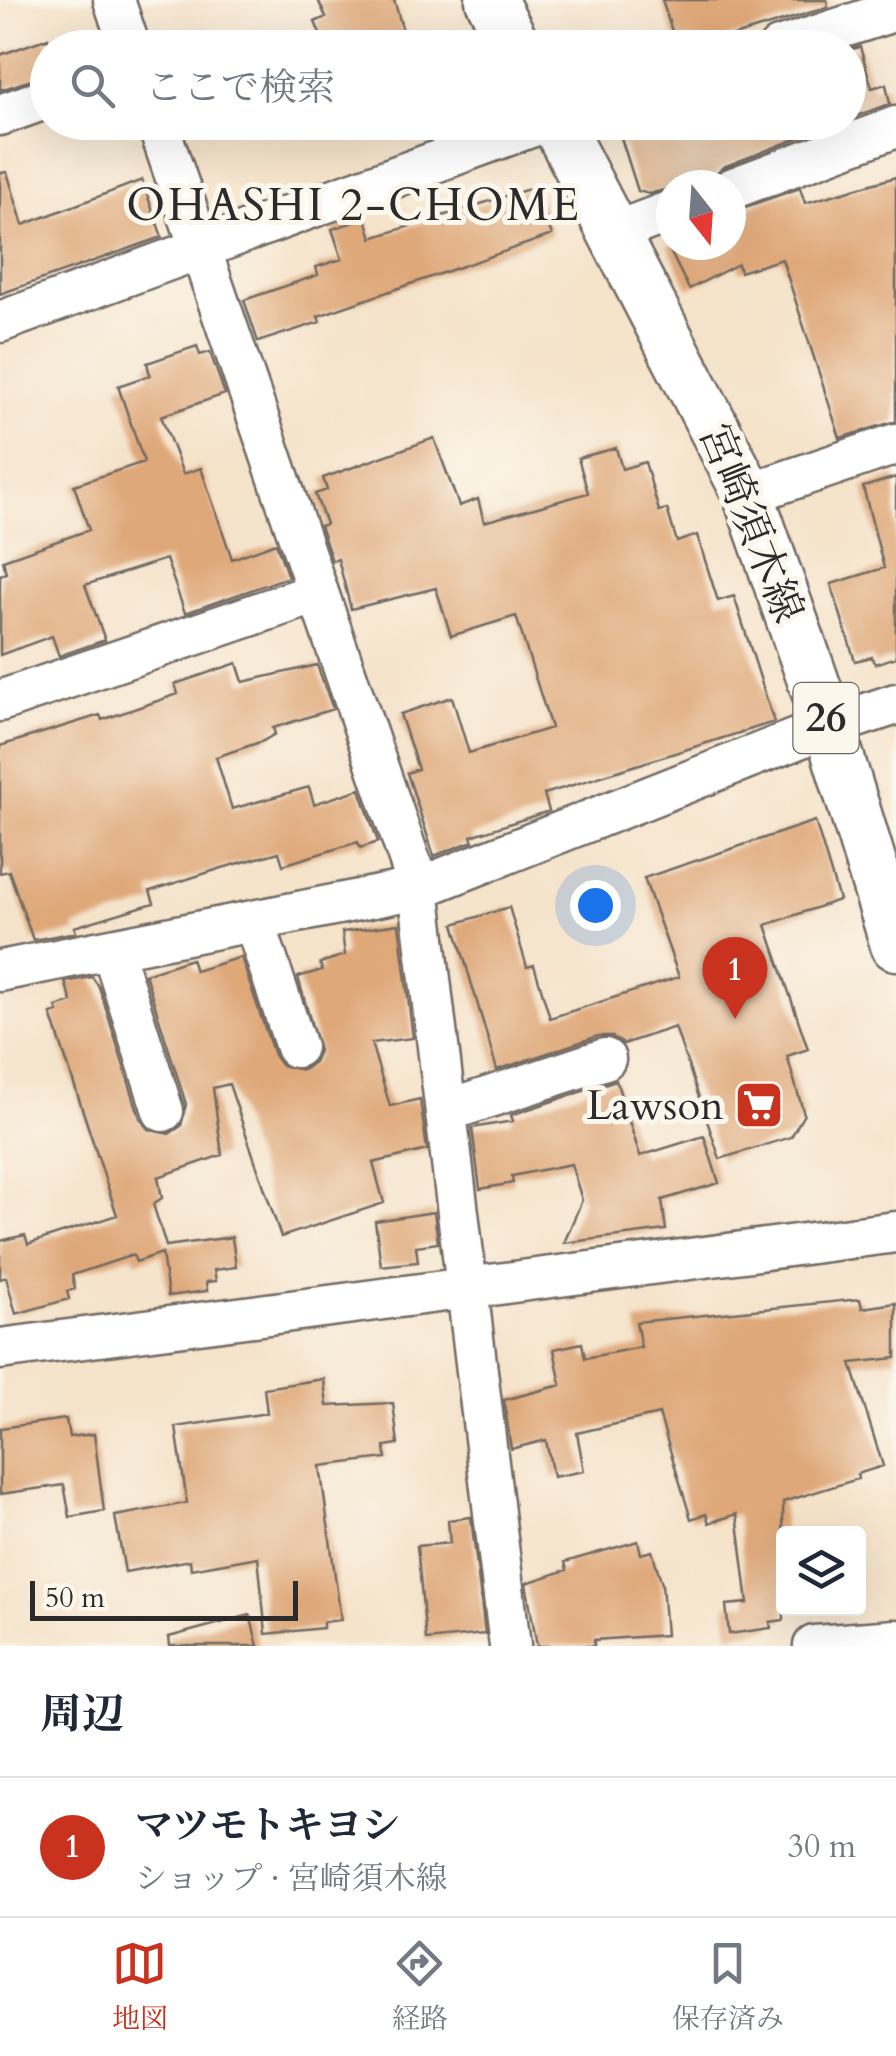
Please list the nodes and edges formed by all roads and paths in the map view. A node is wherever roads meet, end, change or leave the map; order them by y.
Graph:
1 (114, 0) edge
2 (491, 0) edge
3 (896, 10) edge
4 (124, 30) edge
5 (507, 30) edge
6 (834, 30) edge
7 (30, 104) edge
8 (0, 115) edge
9 (896, 126) edge
10 (866, 137) edge
11 (163, 140) edge
12 (496, 140) edge
13 (565, 140) edge
14 (859, 140) edge
15 (746, 183) edge
16 (656, 217) edge
17 (614, 233) junction
18 (203, 250) junction
19 (0, 322) edge
20 (896, 444) edge
21 (748, 494) junction
22 (316, 593) junction
23 (0, 701) edge
24 (896, 704) edge
25 (829, 726) junction
26 (420, 888) junction
27 (254, 922) junction
28 (896, 945) edge
29 (112, 950) junction
30 (0, 971) edge
31 (296, 1047) dead end
32 (605, 1060) dead end
33 (162, 1111) dead end
34 (447, 1111) junction
35 (896, 1232) edge
36 (470, 1288) junction
37 (0, 1349) edge
38 (896, 1640) edge
39 (510, 1646) edge
40 (814, 1646) edge

1 - 4 street
2 - 5 main road
3 - 6 street
7 - 8 street
9 - 10 street
11 - 18 street
12 - 18 street
13 - 17 main road, 宮崎須木線 / 26
14 - 15 street
16 - 17 street
17 - 21 main road, 宮崎須木線 / 26
18 - 19 street
18 - 22 street
20 - 21 street
21 - 25 main road, 宮崎須木線 / 26
22 - 23 street
22 - 26 street
24 - 25 street
25 - 26 street
25 - 28 main road, 宮崎須木線 / 26
26 - 27 street
26 - 34 street
27 - 29 street
27 - 31 street
29 - 30 street
29 - 33 street
32 - 34 street
34 - 36 street
35 - 36 street
36 - 37 street
36 - 39 street
38 - 40 street

